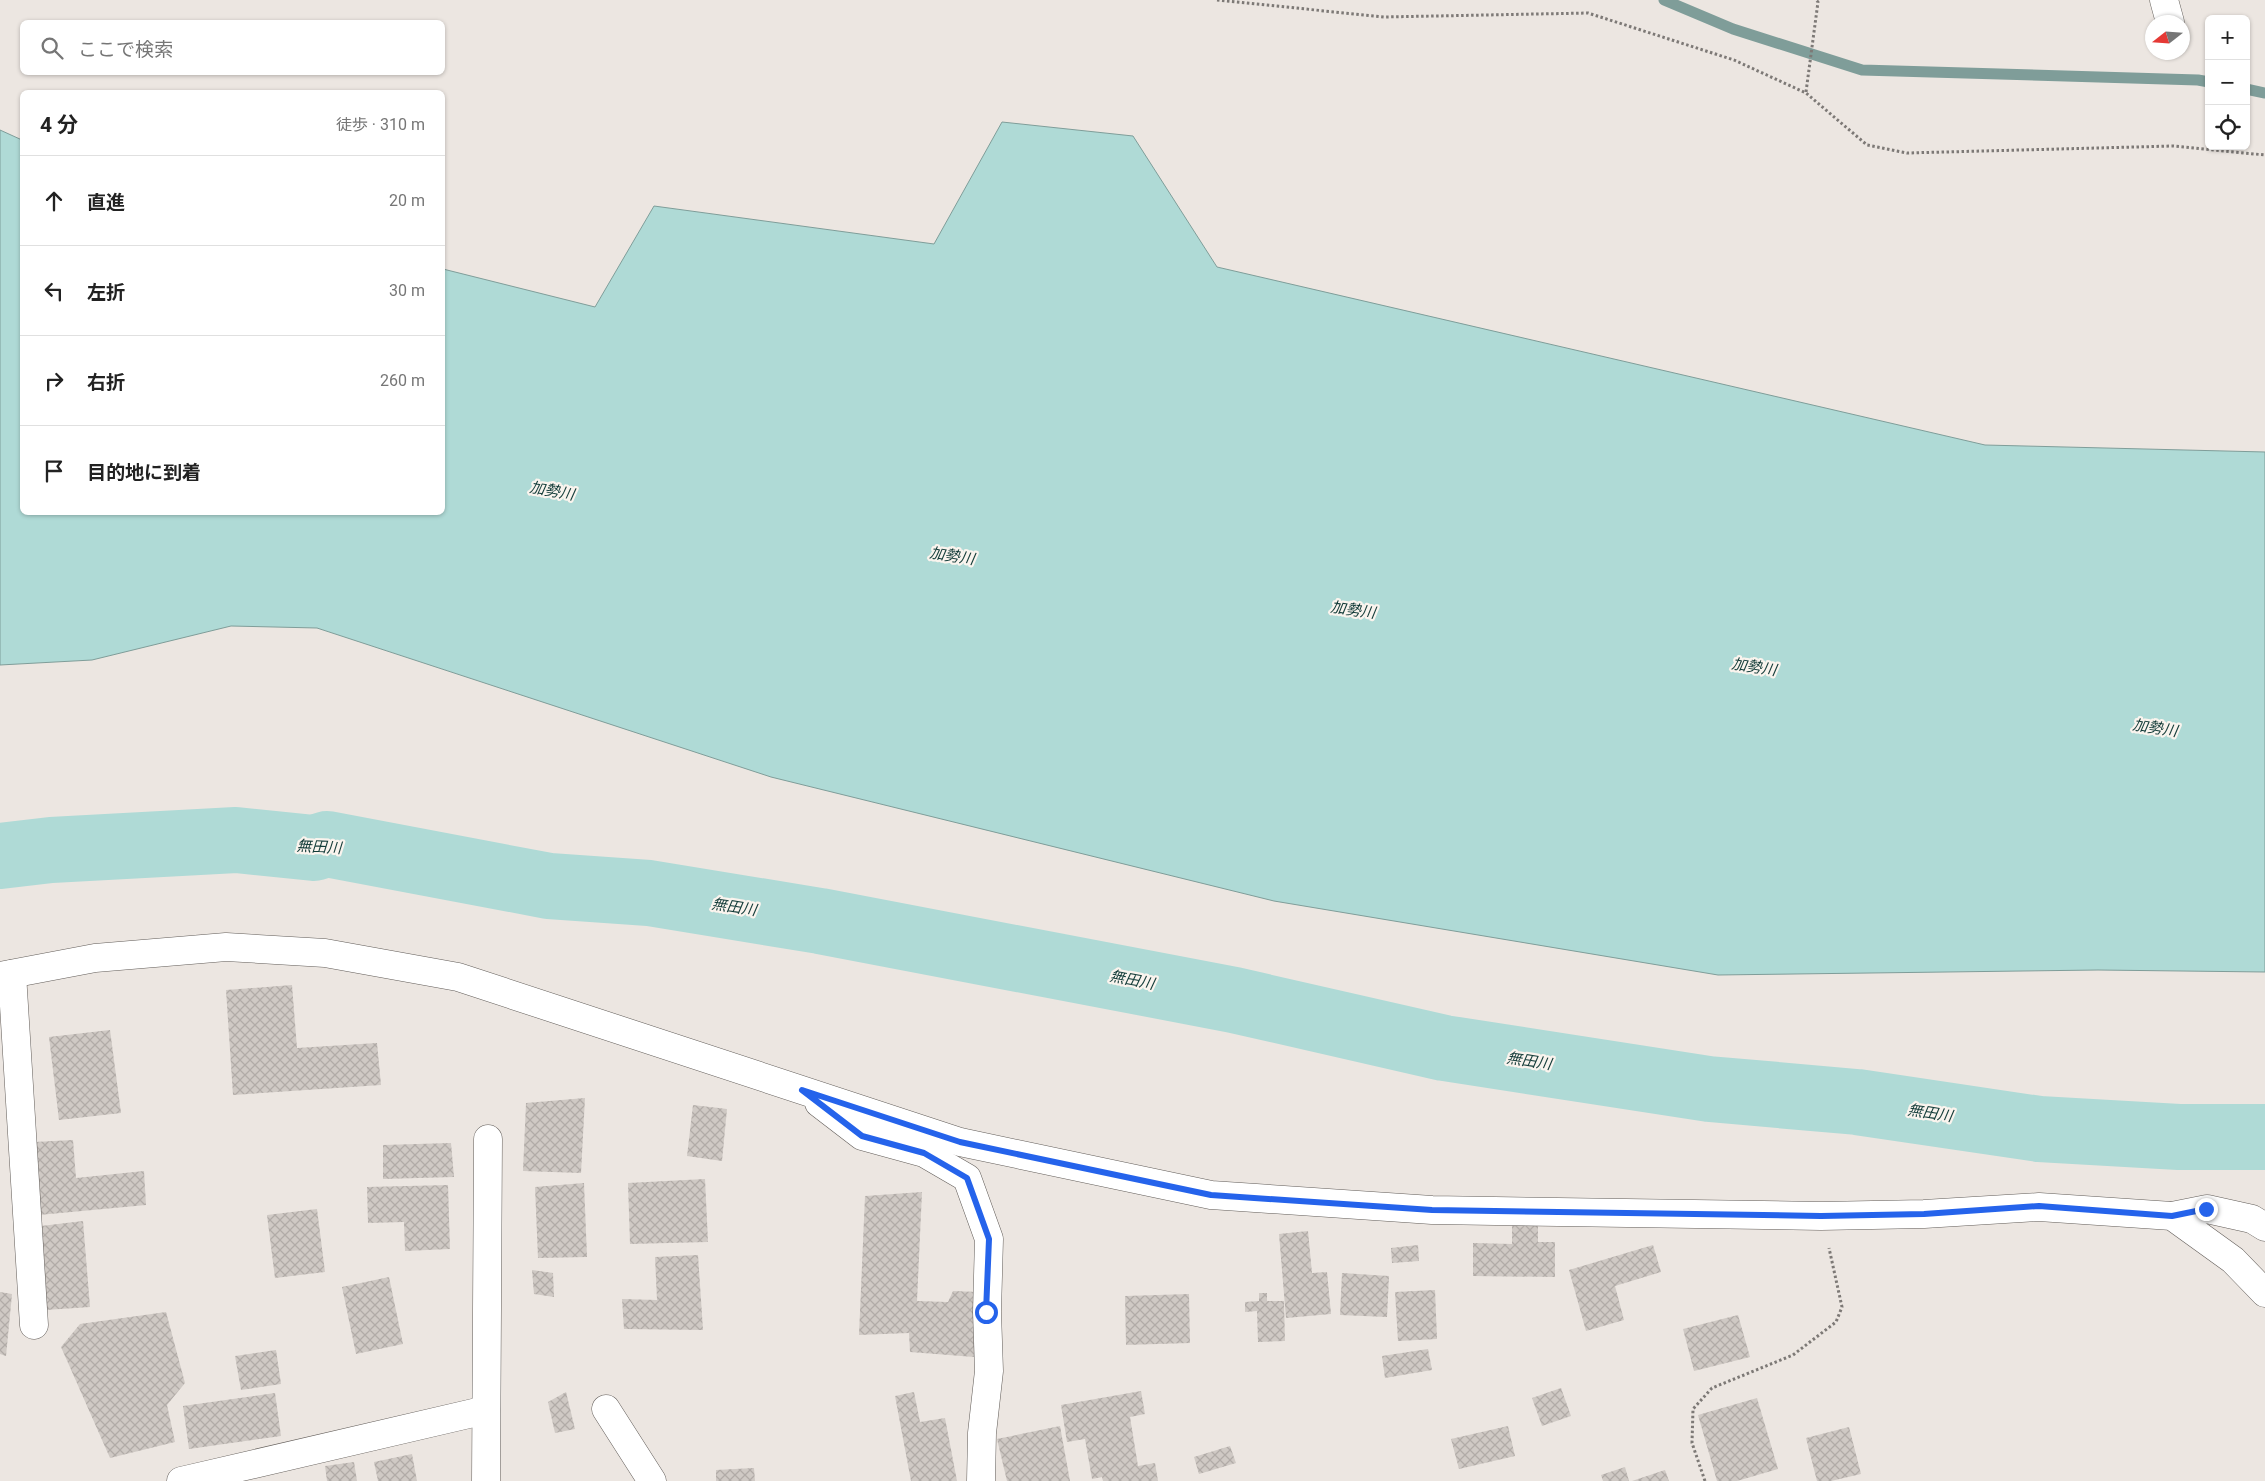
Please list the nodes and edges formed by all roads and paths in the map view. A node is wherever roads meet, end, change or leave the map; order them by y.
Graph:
1 (1217, 0) edge
2 (1816, 0) edge
3 (2164, 0) edge
4 (2168, 15) edge
5 (1806, 93) junction
6 (2265, 155) edge
7 (6, 975) edge
8 (802, 1090) junction
9 (488, 1139) dead end
10 (1821, 1216) junction
11 (2172, 1216) junction
12 (2265, 1227) edge
13 (2265, 1293) edge
14 (34, 1325) dead end
15 (606, 1409) dead end
16 (486, 1410) junction
17 (181, 1481) edge
18 (486, 1481) edge
19 (652, 1481) edge
20 (981, 1481) edge
21 (1705, 1481) edge

1 - 5 path
2 - 5 path
3 - 4 street
5 - 6 path
7 - 8 street
7 - 14 street
8 - 10 street
8 - 20 street
9 - 16 street
10 - 11 street
10 - 21 path
11 - 12 street
11 - 13 street
15 - 19 street
16 - 17 street
16 - 18 street

